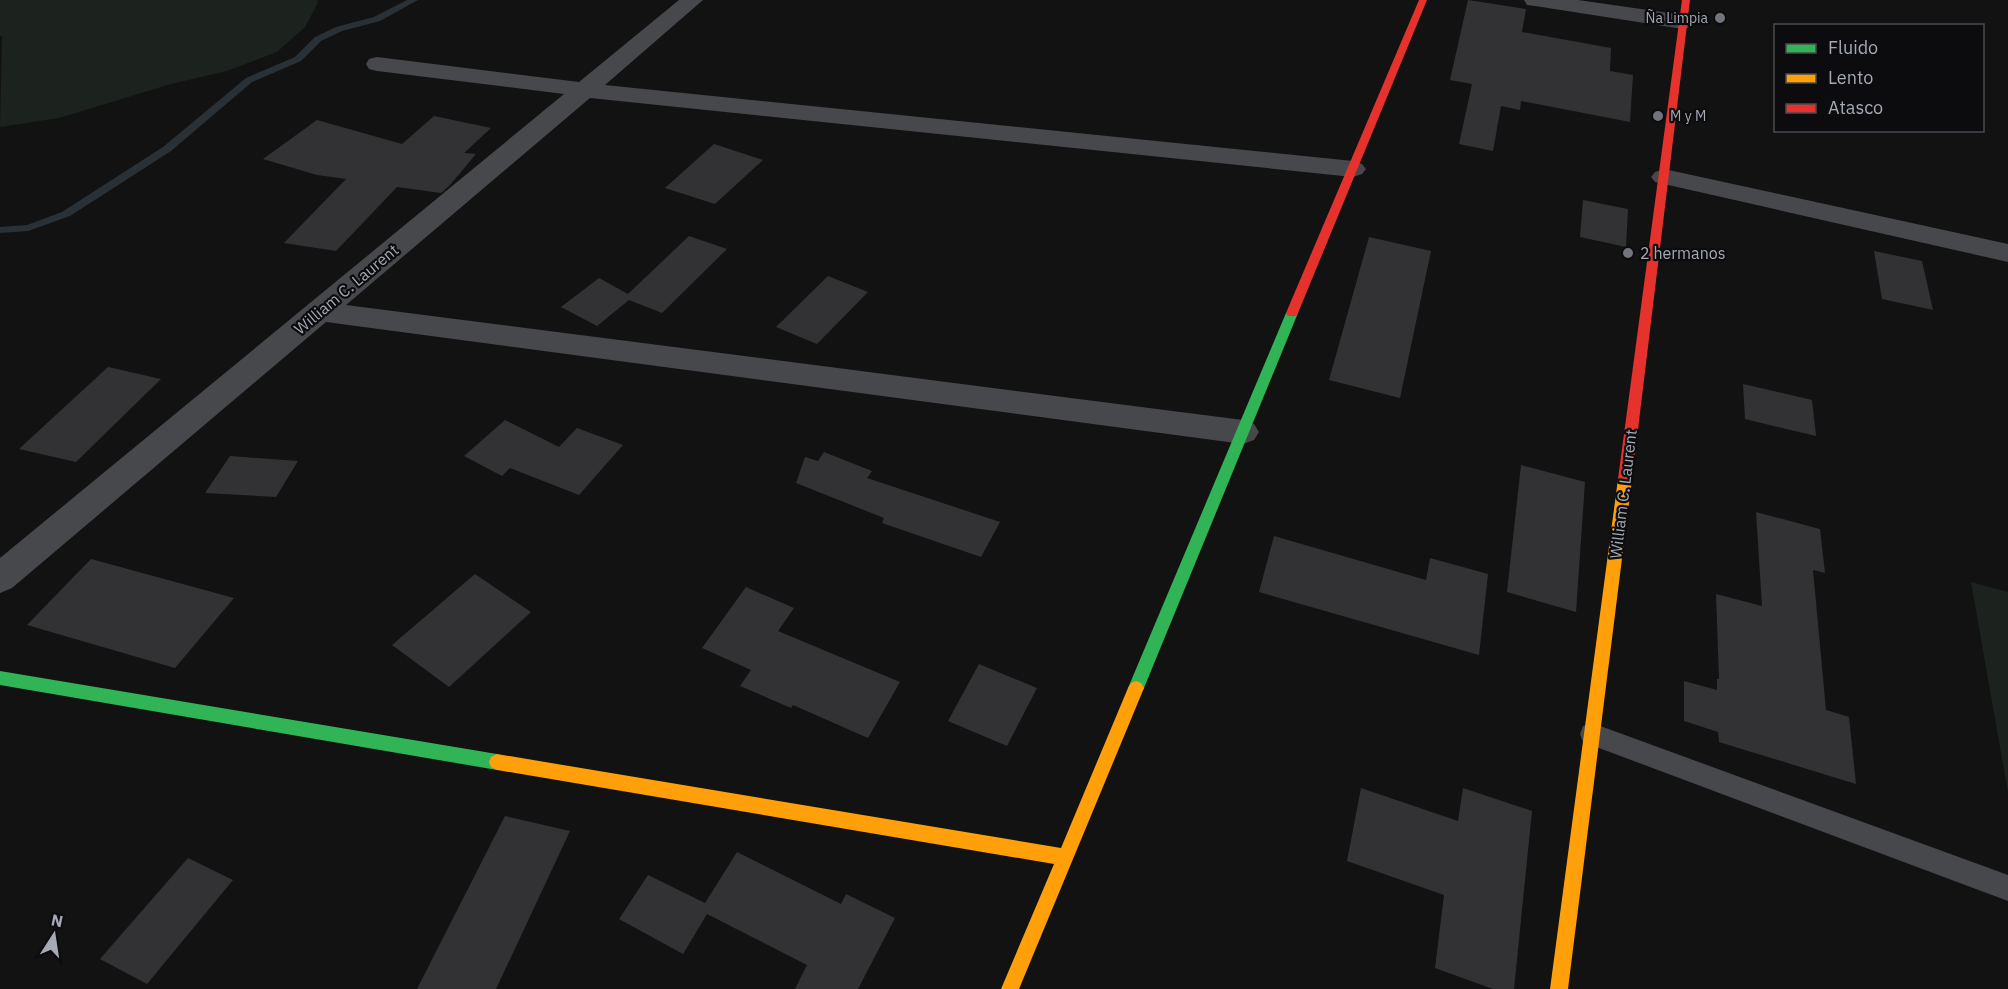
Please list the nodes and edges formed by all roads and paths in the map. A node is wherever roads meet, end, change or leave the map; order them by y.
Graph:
1 (692, 0) edge
2 (1423, 0) edge
3 (1535, 0) edge
4 (1686, 0) edge
5 (1683, 22) junction
6 (377, 64) dead end
7 (584, 90) junction
8 (1353, 169) junction
9 (1664, 177) junction
10 (2008, 253) edge
11 (320, 311) junction
12 (1243, 432) junction
13 (0, 578) edge
14 (0, 678) edge
15 (1592, 734) junction
16 (1065, 857) junction
17 (2008, 888) edge
18 (1010, 989) edge
19 (1559, 989) edge

1 - 7 street, William C. Laurent
2 - 8 street
3 - 5 street
4 - 5 street, William C. Laurent
5 - 9 street, William C. Laurent
6 - 7 street
7 - 8 street
7 - 11 street, William C. Laurent
8 - 12 street
9 - 10 street
9 - 15 street, William C. Laurent
11 - 12 street
11 - 13 street, William C. Laurent
12 - 16 street
14 - 16 street
15 - 17 lane
15 - 19 street, William C. Laurent
16 - 18 street

